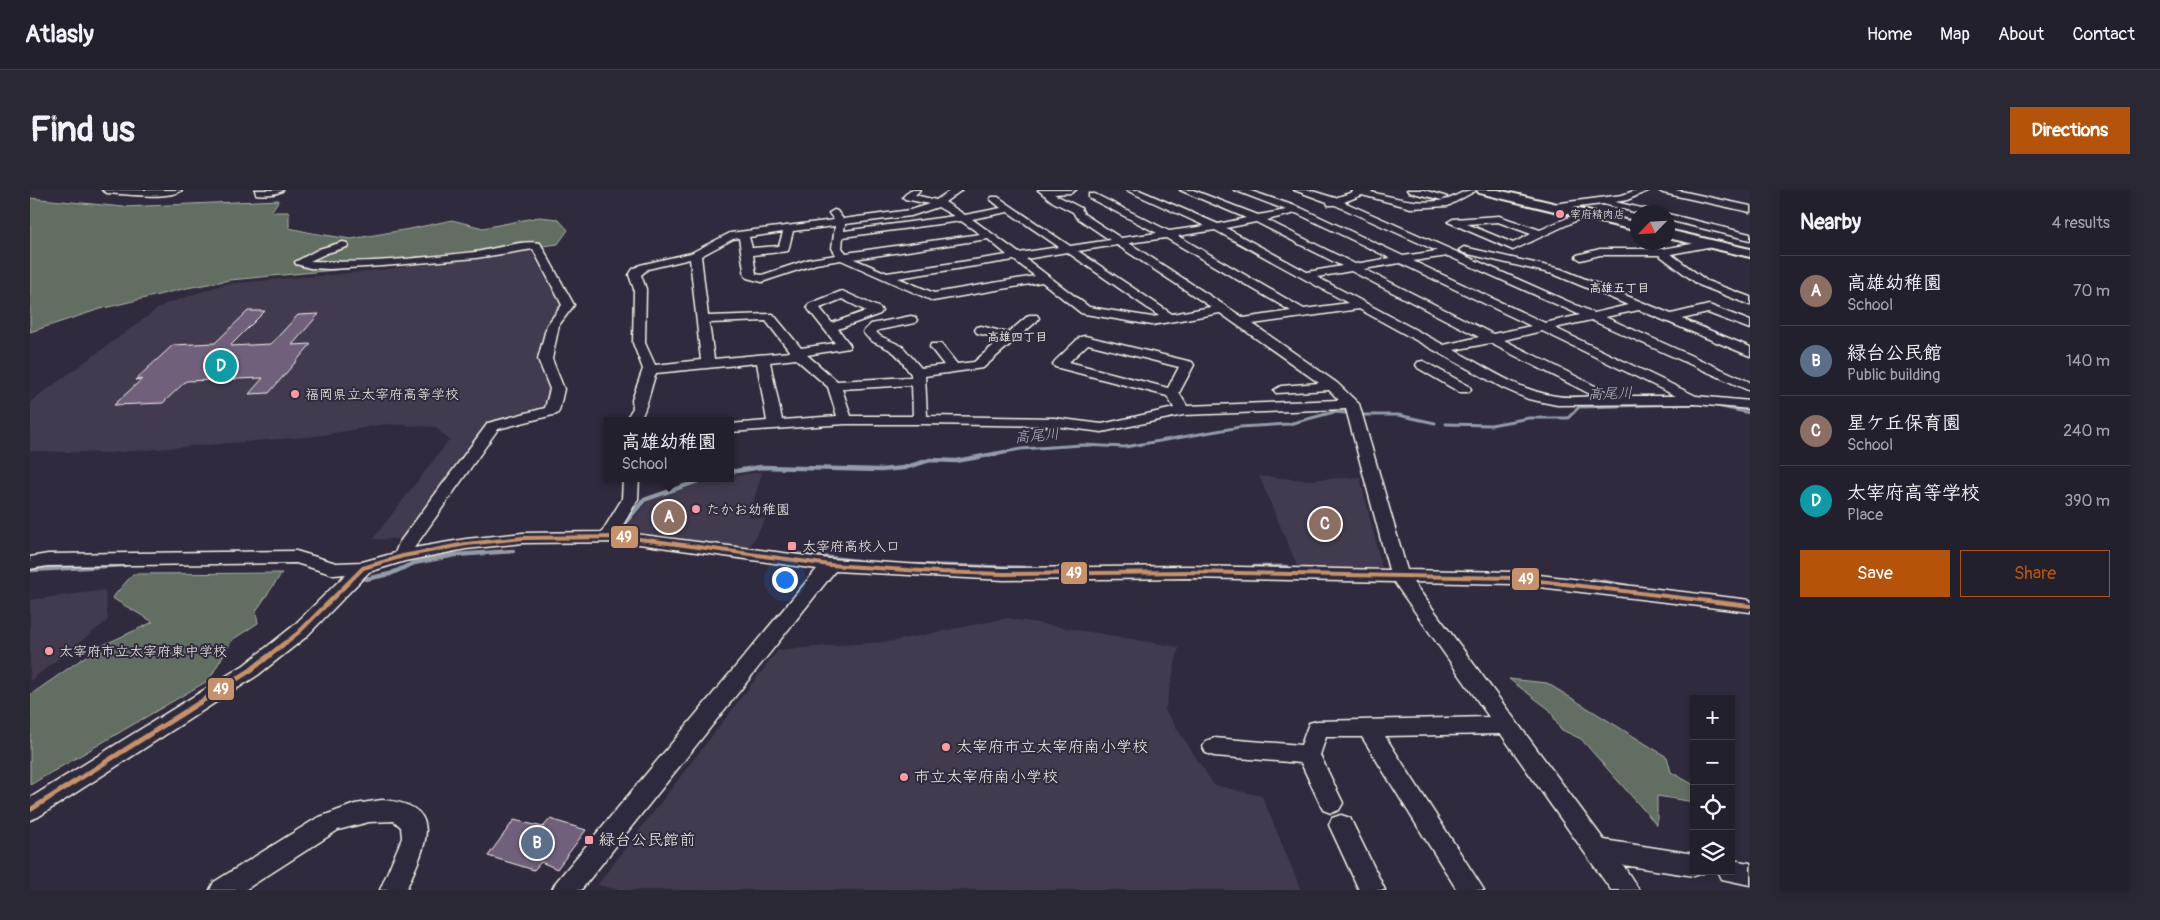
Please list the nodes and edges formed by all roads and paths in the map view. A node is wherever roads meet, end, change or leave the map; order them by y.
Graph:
1 (107, 190) edge
2 (177, 190) edge
3 (260, 190) edge
4 (278, 190) edge
5 (915, 190) edge
6 (957, 190) edge
7 (1071, 190) edge
8 (1131, 190) edge
9 (1185, 190) edge
10 (1239, 190) edge
11 (1299, 190) edge
12 (1412, 190) edge
13 (1472, 190) edge
14 (1482, 190) edge
15 (1645, 190) edge
16 (1663, 190) edge
17 (1717, 190) edge
18 (1045, 191) edge
19 (1361, 191) edge
20 (1095, 193) edge
21 (1702, 199) junction
22 (995, 200) dead end
23 (1452, 200) junction
24 (1601, 201) junction
25 (1337, 202) junction
26 (939, 203) junction
27 (1553, 207) junction
28 (1630, 208) edge
29 (1675, 208) edge
30 (1010, 209) junction
31 (1085, 209) junction
32 (1297, 210) junction
33 (1750, 210) edge
34 (1583, 214) junction
35 (837, 217) junction
36 (963, 218) junction
37 (1258, 219) junction
38 (1675, 219) edge
39 (1630, 225) edge
40 (1216, 227) junction
41 (1709, 227) junction
42 (789, 228) junction
43 (1167, 234) junction
44 (1540, 234) junction
45 (744, 235) junction
46 (839, 235) junction
47 (990, 236) junction
48 (1675, 236) edge
49 (1750, 237) edge
50 (1121, 242) junction
51 (1427, 242) junction
52 (1709, 244) junction
53 (343, 245) dead end
54 (1068, 249) junction
55 (1462, 249) junction
56 (747, 252) junction
57 (1449, 252) junction
58 (1662, 252) junction
59 (1750, 253) edge
60 (696, 254) junction
61 (1017, 256) junction
62 (1581, 257) dead end
63 (844, 258) junction
64 (1401, 260) junction
65 (1355, 268) junction
66 (1308, 275) junction
67 (886, 276) junction
68 (1045, 278) junction
69 (1750, 301) edge
70 (1360, 305) junction
71 (1640, 306) junction
72 (1222, 309) junction
73 (1302, 313) junction
74 (1594, 316) junction
75 (1033, 318) dead end
76 (1170, 318) junction
77 (1671, 318) junction
78 (704, 320) junction
79 (911, 320) dead end
80 (1242, 322) junction
81 (1750, 325) edge
82 (1544, 327) junction
83 (830, 328) dead end
84 (981, 330) dead end
85 (1009, 337) junction
86 (1493, 337) junction
87 (936, 347) dead end
88 (1442, 349) junction
89 (1750, 352) edge
90 (798, 354) junction
91 (763, 359) junction
92 (708, 364) junction
93 (1423, 366) dead end
94 (953, 368) junction
95 (650, 369) junction
96 (918, 377) junction
97 (834, 385) junction
98 (1332, 386) junction
99 (1750, 387) edge
100 (1464, 389) dead end
101 (1281, 390) dead end
102 (1172, 393) junction
103 (1613, 400) junction
104 (1695, 400) junction
105 (1352, 404) junction
106 (1750, 405) edge
107 (1183, 411) junction
108 (634, 417) edge
109 (845, 420) junction
110 (920, 420) junction
111 (775, 424) junction
112 (734, 428) edge
113 (631, 482) edge
114 (608, 536) junction
115 (404, 556) junction
116 (30, 563) edge
117 (830, 565) junction
118 (363, 568) junction
119 (1400, 577) junction
120 (1750, 606) edge
121 (1506, 725) junction
122 (1368, 728) junction
123 (1214, 747) dead end
124 (1310, 755) junction
125 (30, 810) edge
126 (1598, 850) junction
127 (1690, 864) edge
128 (1735, 872) edge
129 (1750, 874) edge
130 (223, 890) edge
131 (393, 890) edge
132 (566, 890) edge
133 (1372, 890) edge
134 (1472, 890) edge
135 (1626, 890) edge

1 - 2 street
3 - 4 street
5 - 26 street
6 - 26 street
7 - 18 street
8 - 40 street
9 - 37 street
10 - 32 street
11 - 25 street
12 - 23 street
13 - 23 street
14 - 27 main road
15 - 24 street
16 - 21 street
17 - 21 street
18 - 31 street
19 - 23 street
19 - 25 street
20 - 31 street
20 - 43 street
21 - 29 street
21 - 33 street
22 - 30 street
24 - 27 street
24 - 28 street
25 - 32 street
25 - 51 street
26 - 35 street
26 - 36 street
27 - 34 main road
30 - 36 street
30 - 54 street
31 - 50 street
32 - 37 street
32 - 64 street
33 - 41 street
34 - 39 main road
34 - 44 street
35 - 42 street
35 - 46 street
36 - 46 street
36 - 47 street
37 - 40 street
37 - 65 street
38 - 41 street
40 - 43 street
40 - 66 street
41 - 49 street
42 - 45 street
42 - 56 street
43 - 50 street
43 - 73 street
44 - 44 street
45 - 56 street
45 - 60 street
46 - 63 street
47 - 61 street
47 - 63 street
48 - 52 main road
50 - 54 street
50 - 72 street
51 - 55 street
51 - 57 street
52 - 58 street
52 - 59 main road
53 - 115 street
54 - 61 street
54 - 76 street
55 - 57 street
55 - 71 street
56 - 63 street
57 - 64 street
57 - 74 street
58 - 62 street
58 - 69 street
60 - 78 street
60 - 95 street
61 - 67 street
61 - 68 street
63 - 67 street
64 - 65 street
64 - 82 street
65 - 66 street
65 - 86 street
66 - 70 street
67 - 68 street
68 - 76 street
70 - 73 street
70 - 88 street
71 - 74 street
71 - 77 street
72 - 76 street
72 - 80 street
73 - 80 street
74 - 82 street
74 - 99 street
75 - 85 street
77 - 81 street
77 - 89 street
78 - 90 street
78 - 92 street
79 - 96 street
80 - 98 street
82 - 86 street
82 - 104 street
83 - 90 street
84 - 85 street
85 - 94 street
86 - 88 street
86 - 103 street
87 - 94 street
88 - 103 street
90 - 91 street
90 - 97 street
91 - 92 street
91 - 111 street
92 - 95 street
93 - 100 street
94 - 96 street
95 - 108 street
96 - 97 street
96 - 110 street
97 - 109 street
98 - 101 street
98 - 105 street
102 - 102 street
102 - 107 street
103 - 104 street
104 - 106 street
105 - 107 street
105 - 119 street
107 - 110 street
109 - 110 street
109 - 111 street
111 - 112 street
113 - 114 street
114 - 115 street
114 - 117 street
115 - 118 street
116 - 118 street
117 - 119 street
117 - 132 street
118 - 125 street
119 - 120 street
119 - 121 street
121 - 122 street
121 - 126 street
122 - 124 street
122 - 134 street
123 - 124 street
124 - 133 street
126 - 127 street
126 - 135 street
128 - 129 street
130 - 131 street

